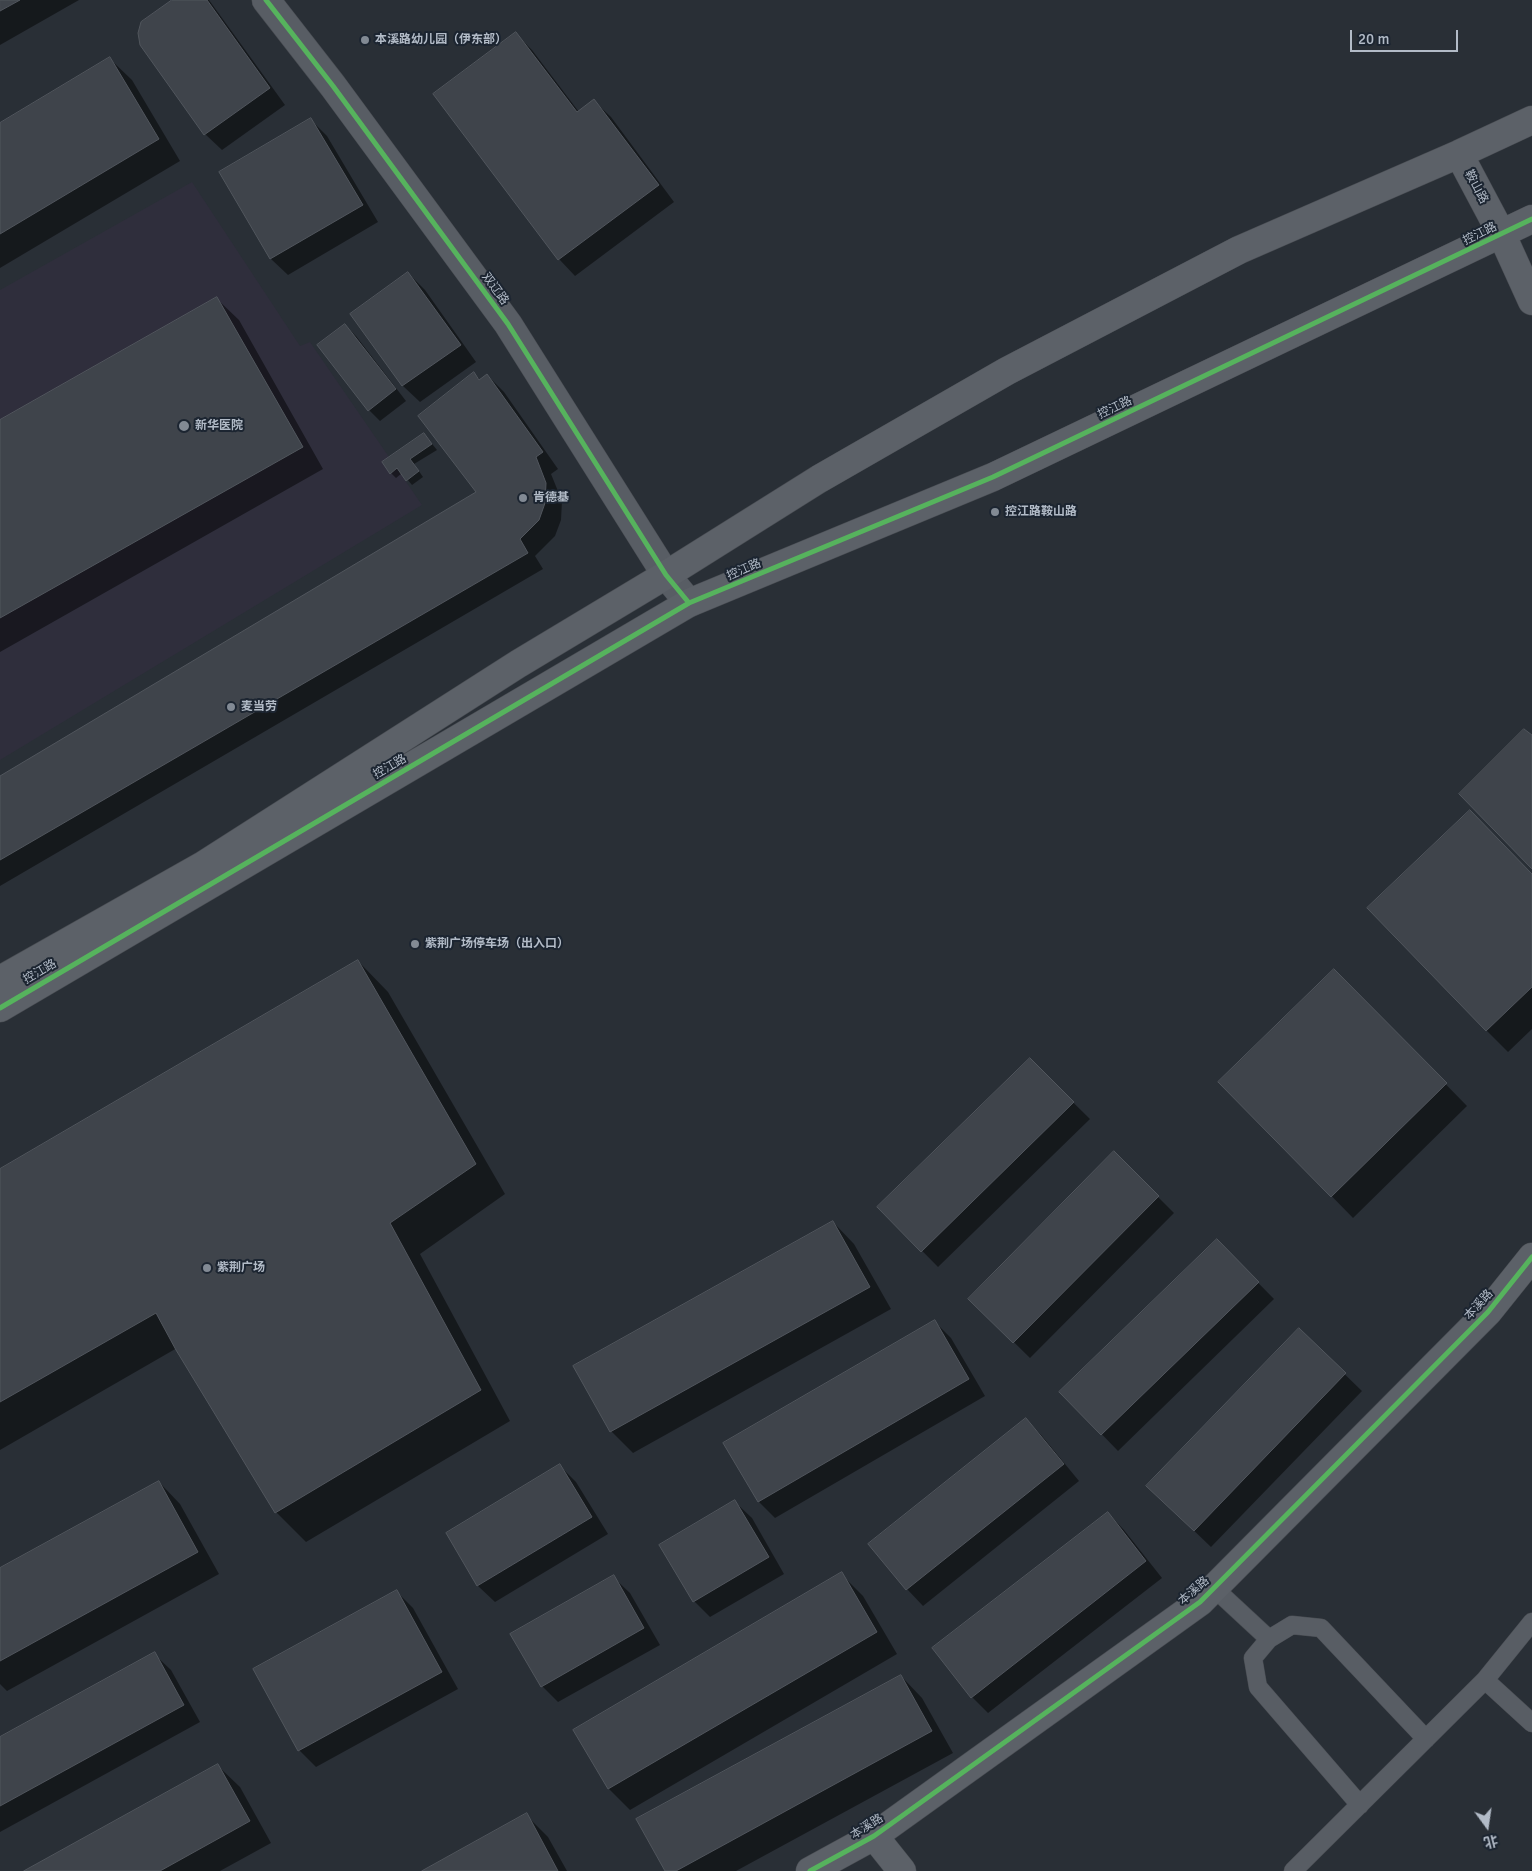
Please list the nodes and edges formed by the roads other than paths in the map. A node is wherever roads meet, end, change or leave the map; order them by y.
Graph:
1 (266, 0) edge
2 (1532, 120) edge
3 (1459, 154) junction
4 (1532, 219) edge
5 (1502, 235) junction
6 (1532, 301) edge
7 (666, 575) junction
8 (689, 604) junction
9 (0, 980) edge
10 (0, 1008) edge
11 (1532, 1257) edge
12 (1214, 1588) junction
13 (1532, 1622) edge
14 (1269, 1639) junction
15 (1485, 1680) junction
16 (1532, 1723) edge
17 (1426, 1739) junction
18 (1360, 1805) junction
19 (874, 1836) junction
20 (810, 1871) edge
21 (902, 1871) edge
22 (1293, 1871) edge

1 - 7 street, 双辽路
2 - 3 main road, 控江路
3 - 5 main road, 鞍山路
3 - 7 main road, 控江路
4 - 5 main road, 控江路
5 - 6 main road, 鞍山路
5 - 8 main road, 控江路
7 - 8 street, 双辽路
7 - 9 main road, 控江路
8 - 10 main road, 控江路
11 - 12 main road, 本溪路
12 - 14 lane
12 - 19 main road, 本溪路
13 - 15 lane
14 - 17 lane
14 - 18 lane
15 - 16 lane
15 - 17 lane
17 - 18 lane
18 - 22 lane
19 - 20 main road, 本溪路
19 - 21 main road

